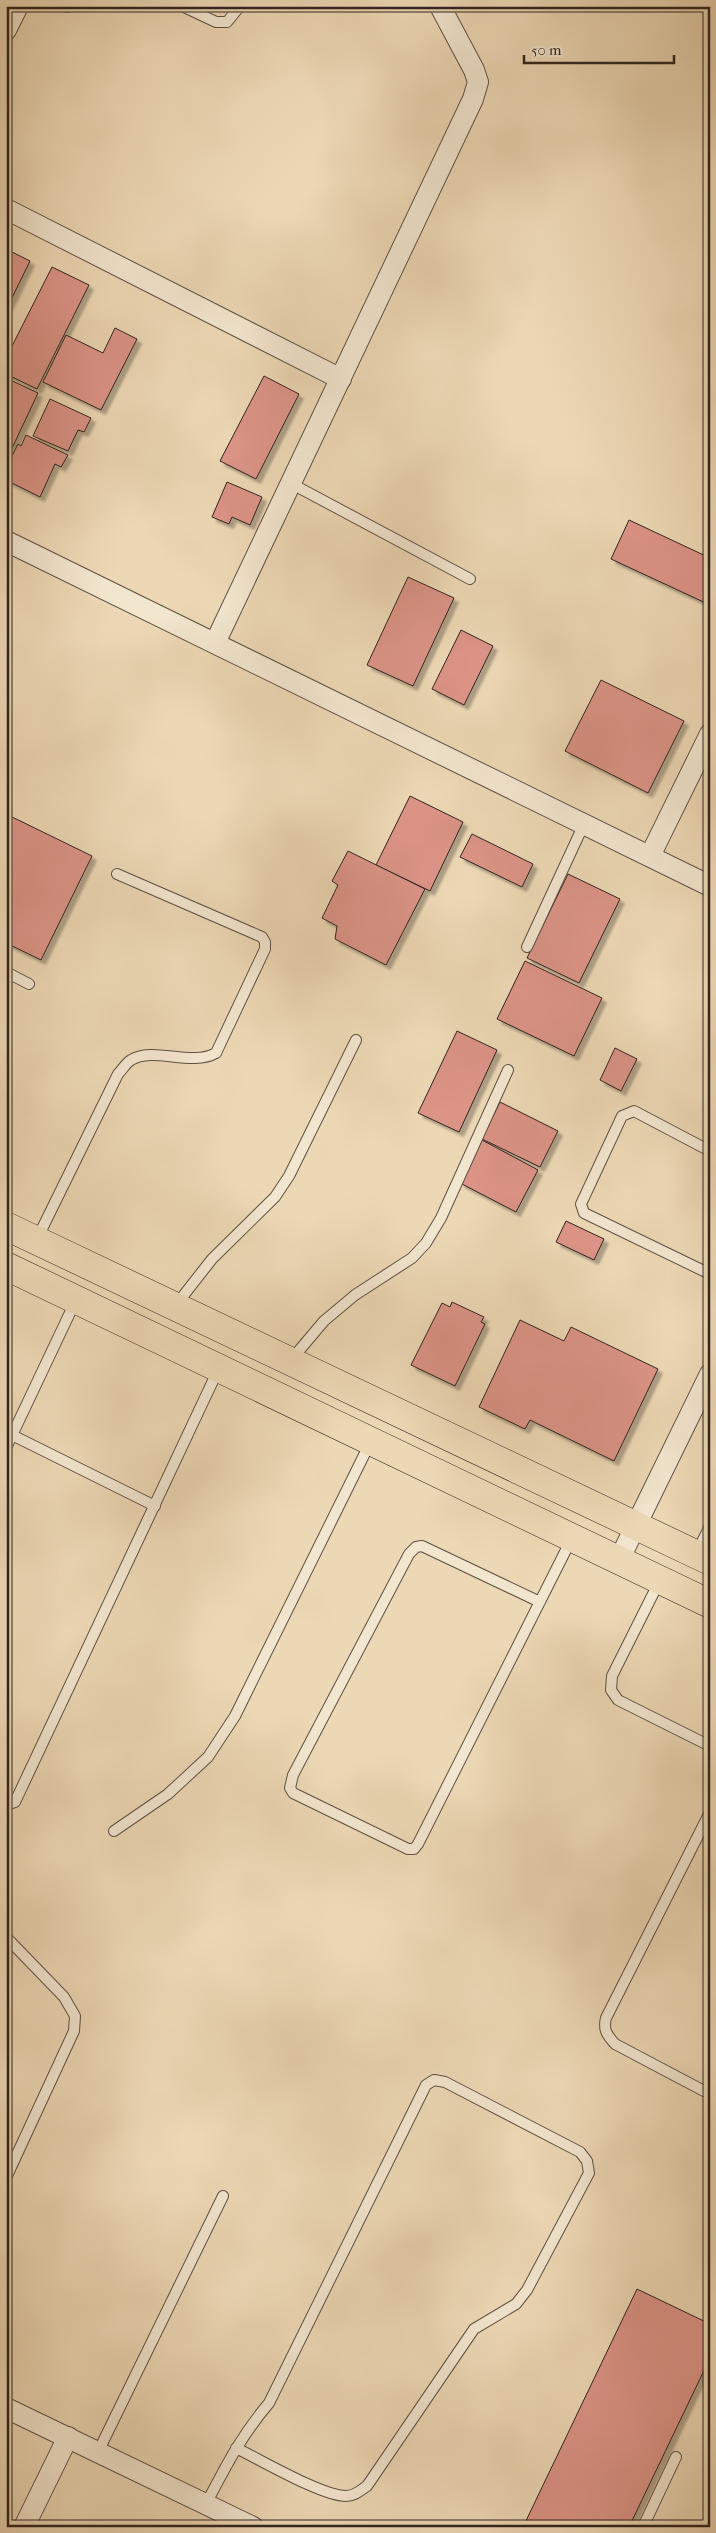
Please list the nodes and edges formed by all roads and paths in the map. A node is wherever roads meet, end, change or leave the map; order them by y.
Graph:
1 (18, 6) edge
2 (182, 6) edge
3 (240, 6) edge
4 (440, 6) edge
5 (6, 30) edge
6 (6, 209) edge
7 (341, 379) junction
8 (292, 484) junction
9 (6, 541) edge
10 (470, 579) dead end
11 (215, 644) junction
12 (710, 734) edge
13 (584, 824) junction
14 (650, 856) junction
15 (117, 874) dead end
16 (710, 886) edge
17 (527, 947) dead end
18 (6, 972) edge
19 (30, 984) dead end
20 (356, 1040) dead end
21 (508, 1070) dead end
22 (710, 1151) edge
23 (6, 1226) edge
24 (37, 1240) junction
25 (6, 1266) edge
26 (710, 1274) edge
27 (77, 1299) junction
28 (175, 1306) junction
29 (290, 1361) junction
30 (219, 1368) junction
31 (710, 1374) edge
32 (12, 1435) junction
33 (371, 1440) junction
34 (6, 1448) edge
35 (155, 1506) junction
36 (635, 1526) junction
37 (710, 1526) edge
38 (572, 1537) junction
39 (703, 1558) edge
40 (619, 1560) junction
41 (660, 1580) junction
42 (540, 1602) junction
43 (710, 1604) edge
44 (710, 1746) edge
45 (6, 1805) edge
46 (710, 1812) edge
47 (114, 1830) dead end
48 (6, 1937) edge
49 (704, 2091) dead end
50 (6, 2178) edge
51 (223, 2196) dead end
52 (6, 2408) edge
53 (68, 2437) junction
54 (236, 2448) junction
55 (98, 2452) junction
56 (676, 2457) dead end
57 (206, 2504) junction
58 (24, 2527) edge
59 (253, 2527) edge
60 (643, 2527) edge

1 - 5 street
2 - 3 lane
4 - 7 street
6 - 7 street
7 - 8 street
8 - 10 lane
8 - 11 street
9 - 11 street
11 - 13 street
12 - 14 street
13 - 14 street
13 - 17 lane
14 - 16 street
15 - 24 lane
18 - 19 lane
20 - 28 lane
21 - 29 lane
22 - 26 lane
23 - 24 highway
24 - 28 highway
25 - 27 highway
27 - 30 highway
27 - 32 lane
28 - 29 highway
29 - 36 highway
30 - 33 highway
30 - 35 lane
31 - 36 street
32 - 34 lane
32 - 35 lane
33 - 38 highway
33 - 47 lane
35 - 45 lane
36 - 39 highway
36 - 40 street
37 - 39 lane
38 - 40 highway
38 - 42 lane
40 - 41 highway
41 - 43 highway
41 - 44 lane
42 - 42 lane
46 - 49 lane
48 - 50 lane
51 - 55 lane
52 - 53 street
53 - 55 street
53 - 58 street
54 - 54 lane
54 - 57 lane
55 - 57 street
56 - 60 lane
57 - 59 street

